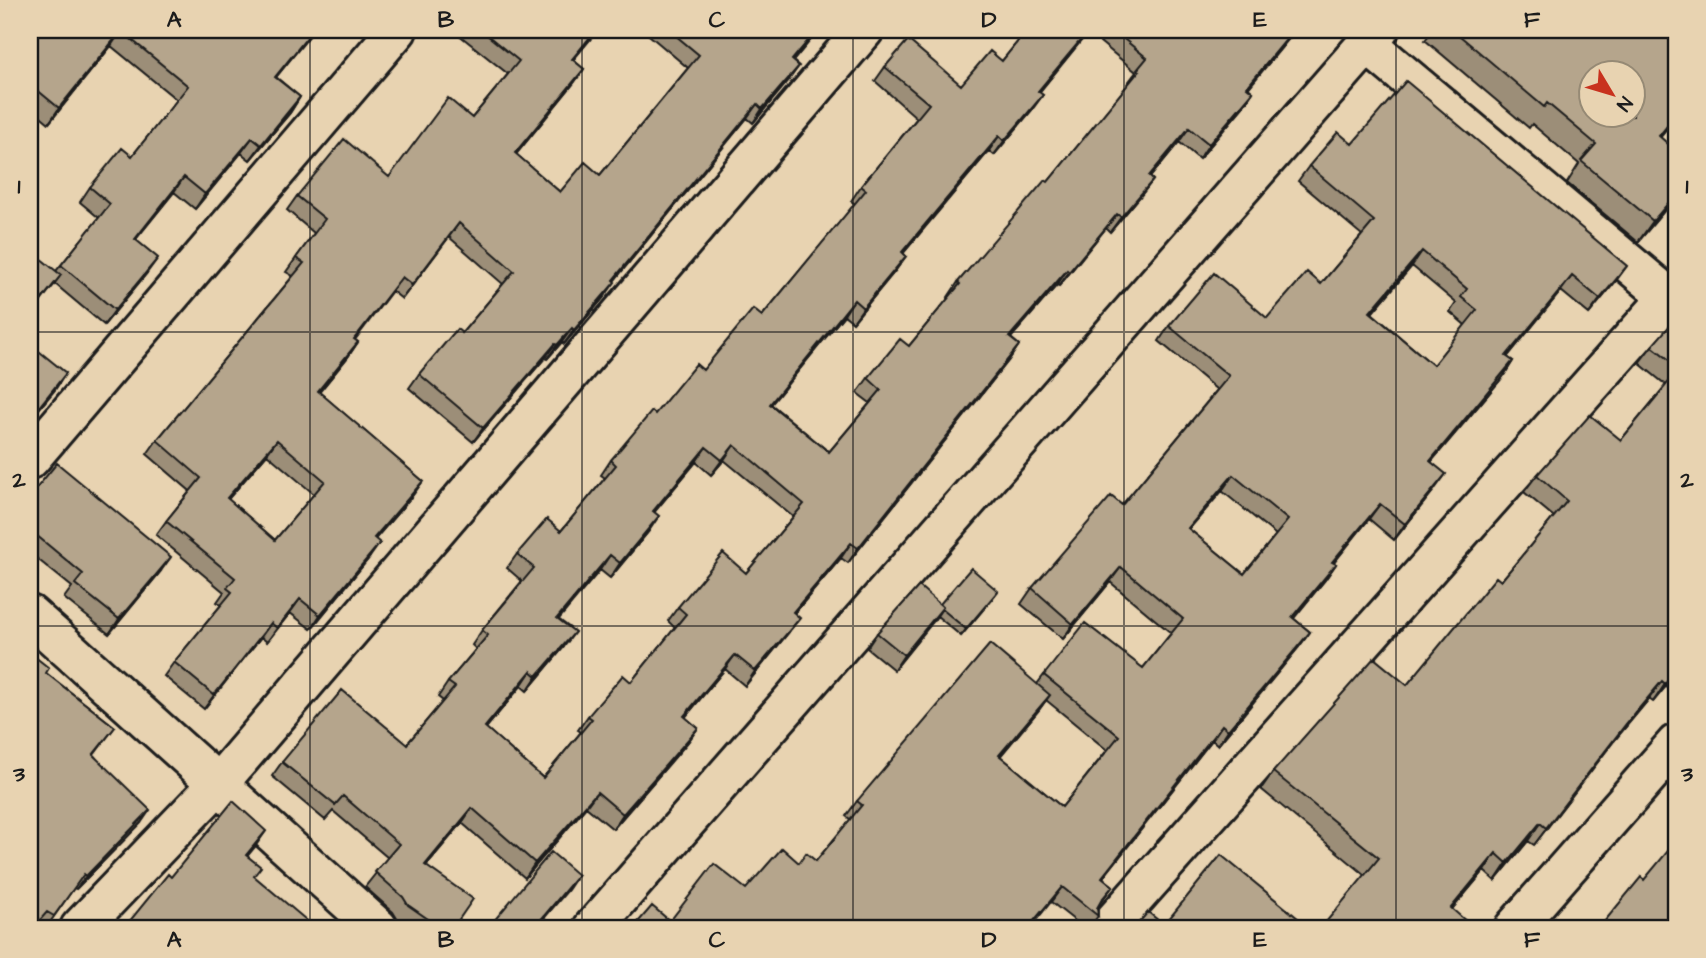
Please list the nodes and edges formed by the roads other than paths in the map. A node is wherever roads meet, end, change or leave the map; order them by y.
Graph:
1 (397, 30) edge
2 (864, 30) edge
3 (1373, 37) edge
4 (1673, 300) edge
5 (30, 459) edge
6 (30, 615) edge
7 (1676, 744) edge
8 (218, 784) junction
9 (80, 928) edge
10 (377, 928) edge
11 (593, 928) edge
12 (1108, 928) edge
13 (1514, 928) edge

1 - 5 street
2 - 8 street
3 - 4 street
3 - 11 street
4 - 12 street
6 - 8 street
7 - 13 street
8 - 9 street
8 - 10 street

